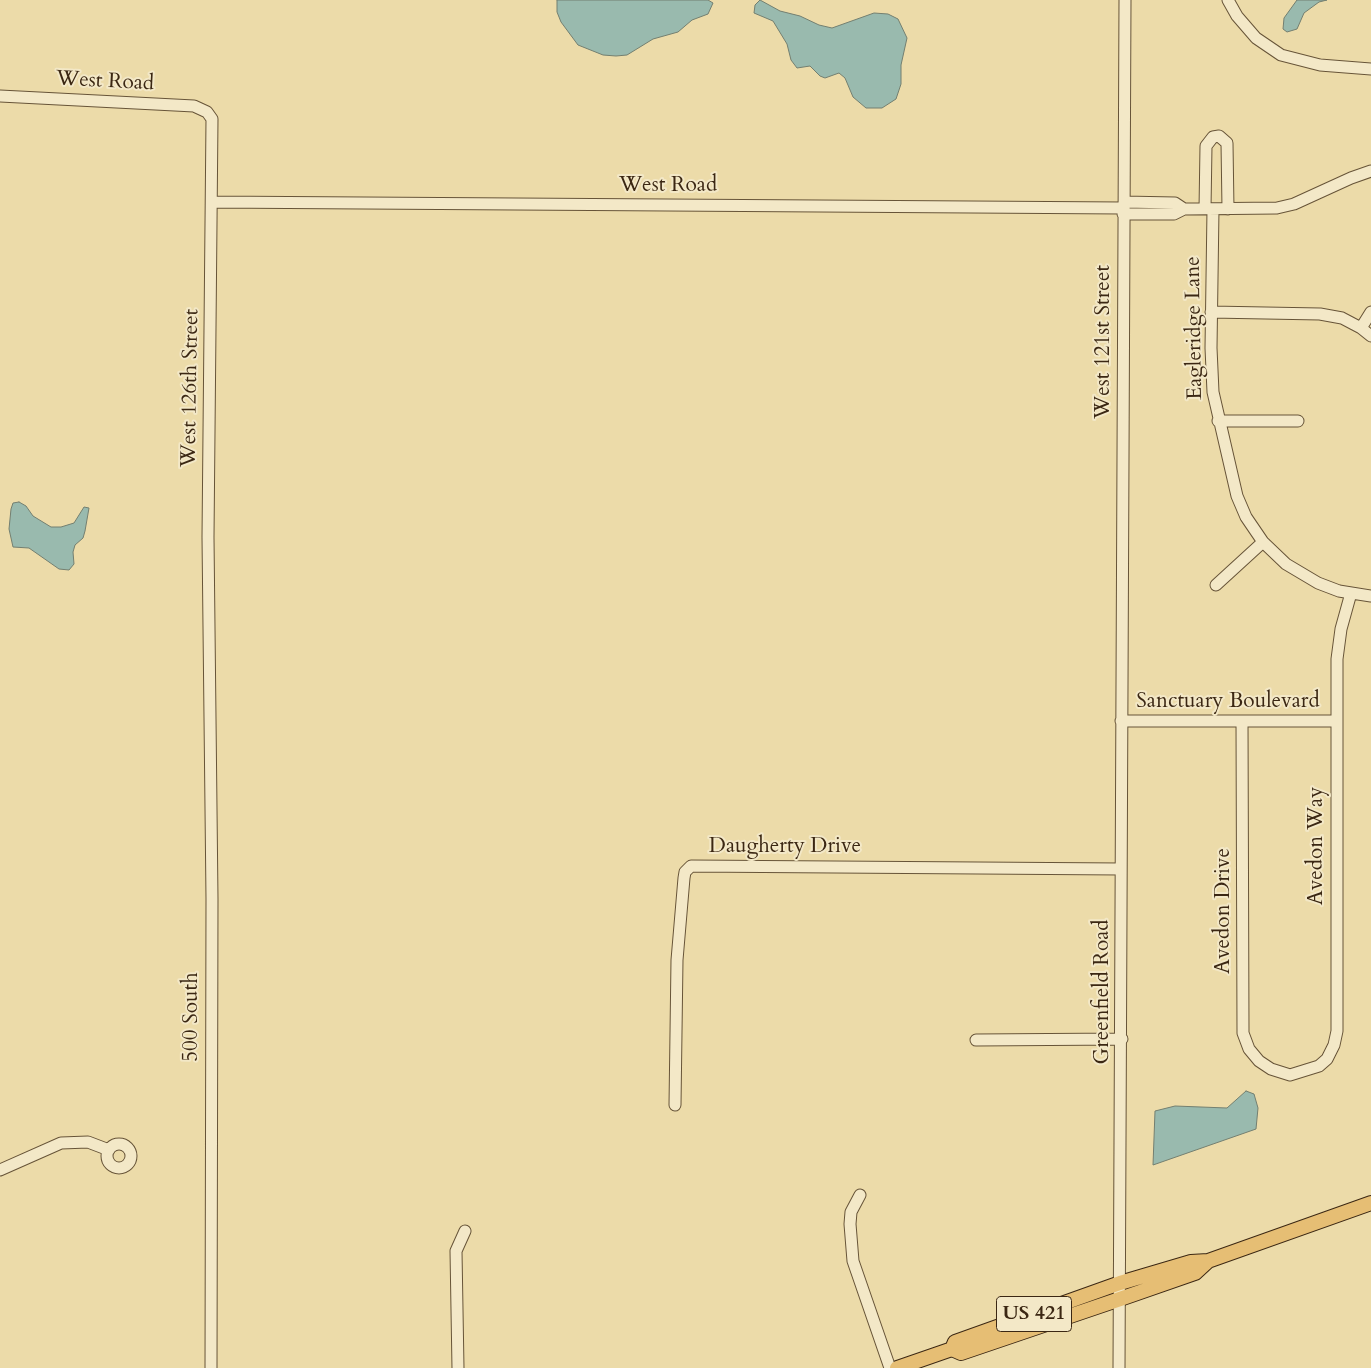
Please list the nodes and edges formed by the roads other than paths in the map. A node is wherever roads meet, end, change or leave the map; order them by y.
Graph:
1 (1125, 0) edge
2 (1228, 0) edge
3 (1371, 69) edge
4 (0, 96) edge
5 (207, 112) joint
6 (1371, 171) edge
7 (212, 202) junction
8 (1123, 208) junction
9 (1209, 209) junction
10 (1228, 209) junction
11 (1211, 312) junction
12 (1371, 312) edge
13 (1361, 328) junction
14 (1371, 336) edge
15 (1218, 421) junction
16 (1298, 421) dead end
17 (1264, 542) junction
18 (1216, 585) dead end
19 (1351, 593) junction
20 (1371, 596) edge
21 (210, 667) joint
22 (1121, 684) joint
23 (1121, 721) junction
24 (1242, 721) junction
25 (1336, 721) junction
26 (1121, 869) junction
27 (1122, 1039) junction
28 (976, 1040) dead end
29 (1290, 1075) joint
30 (675, 1105) dead end
31 (109, 1150) dead end
32 (0, 1170) edge
33 (860, 1195) dead end
34 (1371, 1203) edge
35 (465, 1231) dead end
36 (1208, 1261) junction
37 (1120, 1283) junction
38 (1120, 1299) junction
39 (952, 1350) junction
40 (211, 1368) edge
41 (458, 1368) edge
42 (890, 1368) edge
43 (898, 1368) edge
44 (1119, 1368) edge

1 - 8 street, West 121st Street
2 - 3 street
4 - 5 street, West Road
5 - 7 street, West 126th Street
6 - 10 street, West Road
7 - 8 street, West Road
7 - 21 street, West 126th Street
8 - 9 street, West Road
8 - 22 street, West 121st Street
9 - 10 street, West Road
9 - 10 street, Eagleridge Lane
9 - 11 street, Eagleridge Lane
11 - 13 street
11 - 15 street, Eagleridge Lane
12 - 13 street
13 - 14 street
15 - 16 street
15 - 17 street, Eagleridge Lane
17 - 18 street
17 - 19 street, Eagleridge Lane
19 - 20 street, Eagleridge Lane
19 - 25 street, Avedon Way
21 - 40 street, 500 South
22 - 23 street, Greenfield Road
23 - 24 street, Sanctuary Boulevard
23 - 26 street, Greenfield Road
24 - 25 street, Sanctuary Boulevard
24 - 29 street, Avedon Drive
25 - 29 street, Avedon Way
26 - 27 street, Greenfield Road
26 - 30 street, Daugherty Drive
27 - 28 street
27 - 37 street, Greenfield Road
31 - 32 street
33 - 42 street
34 - 36 main road, US 421
35 - 41 street
36 - 37 main road, US 421
36 - 38 main road, US 421
37 - 38 street, Greenfield Road
37 - 39 main road, US 421
38 - 39 main road, US 421
38 - 44 street, Greenfield Road
39 - 43 main road, US 421

